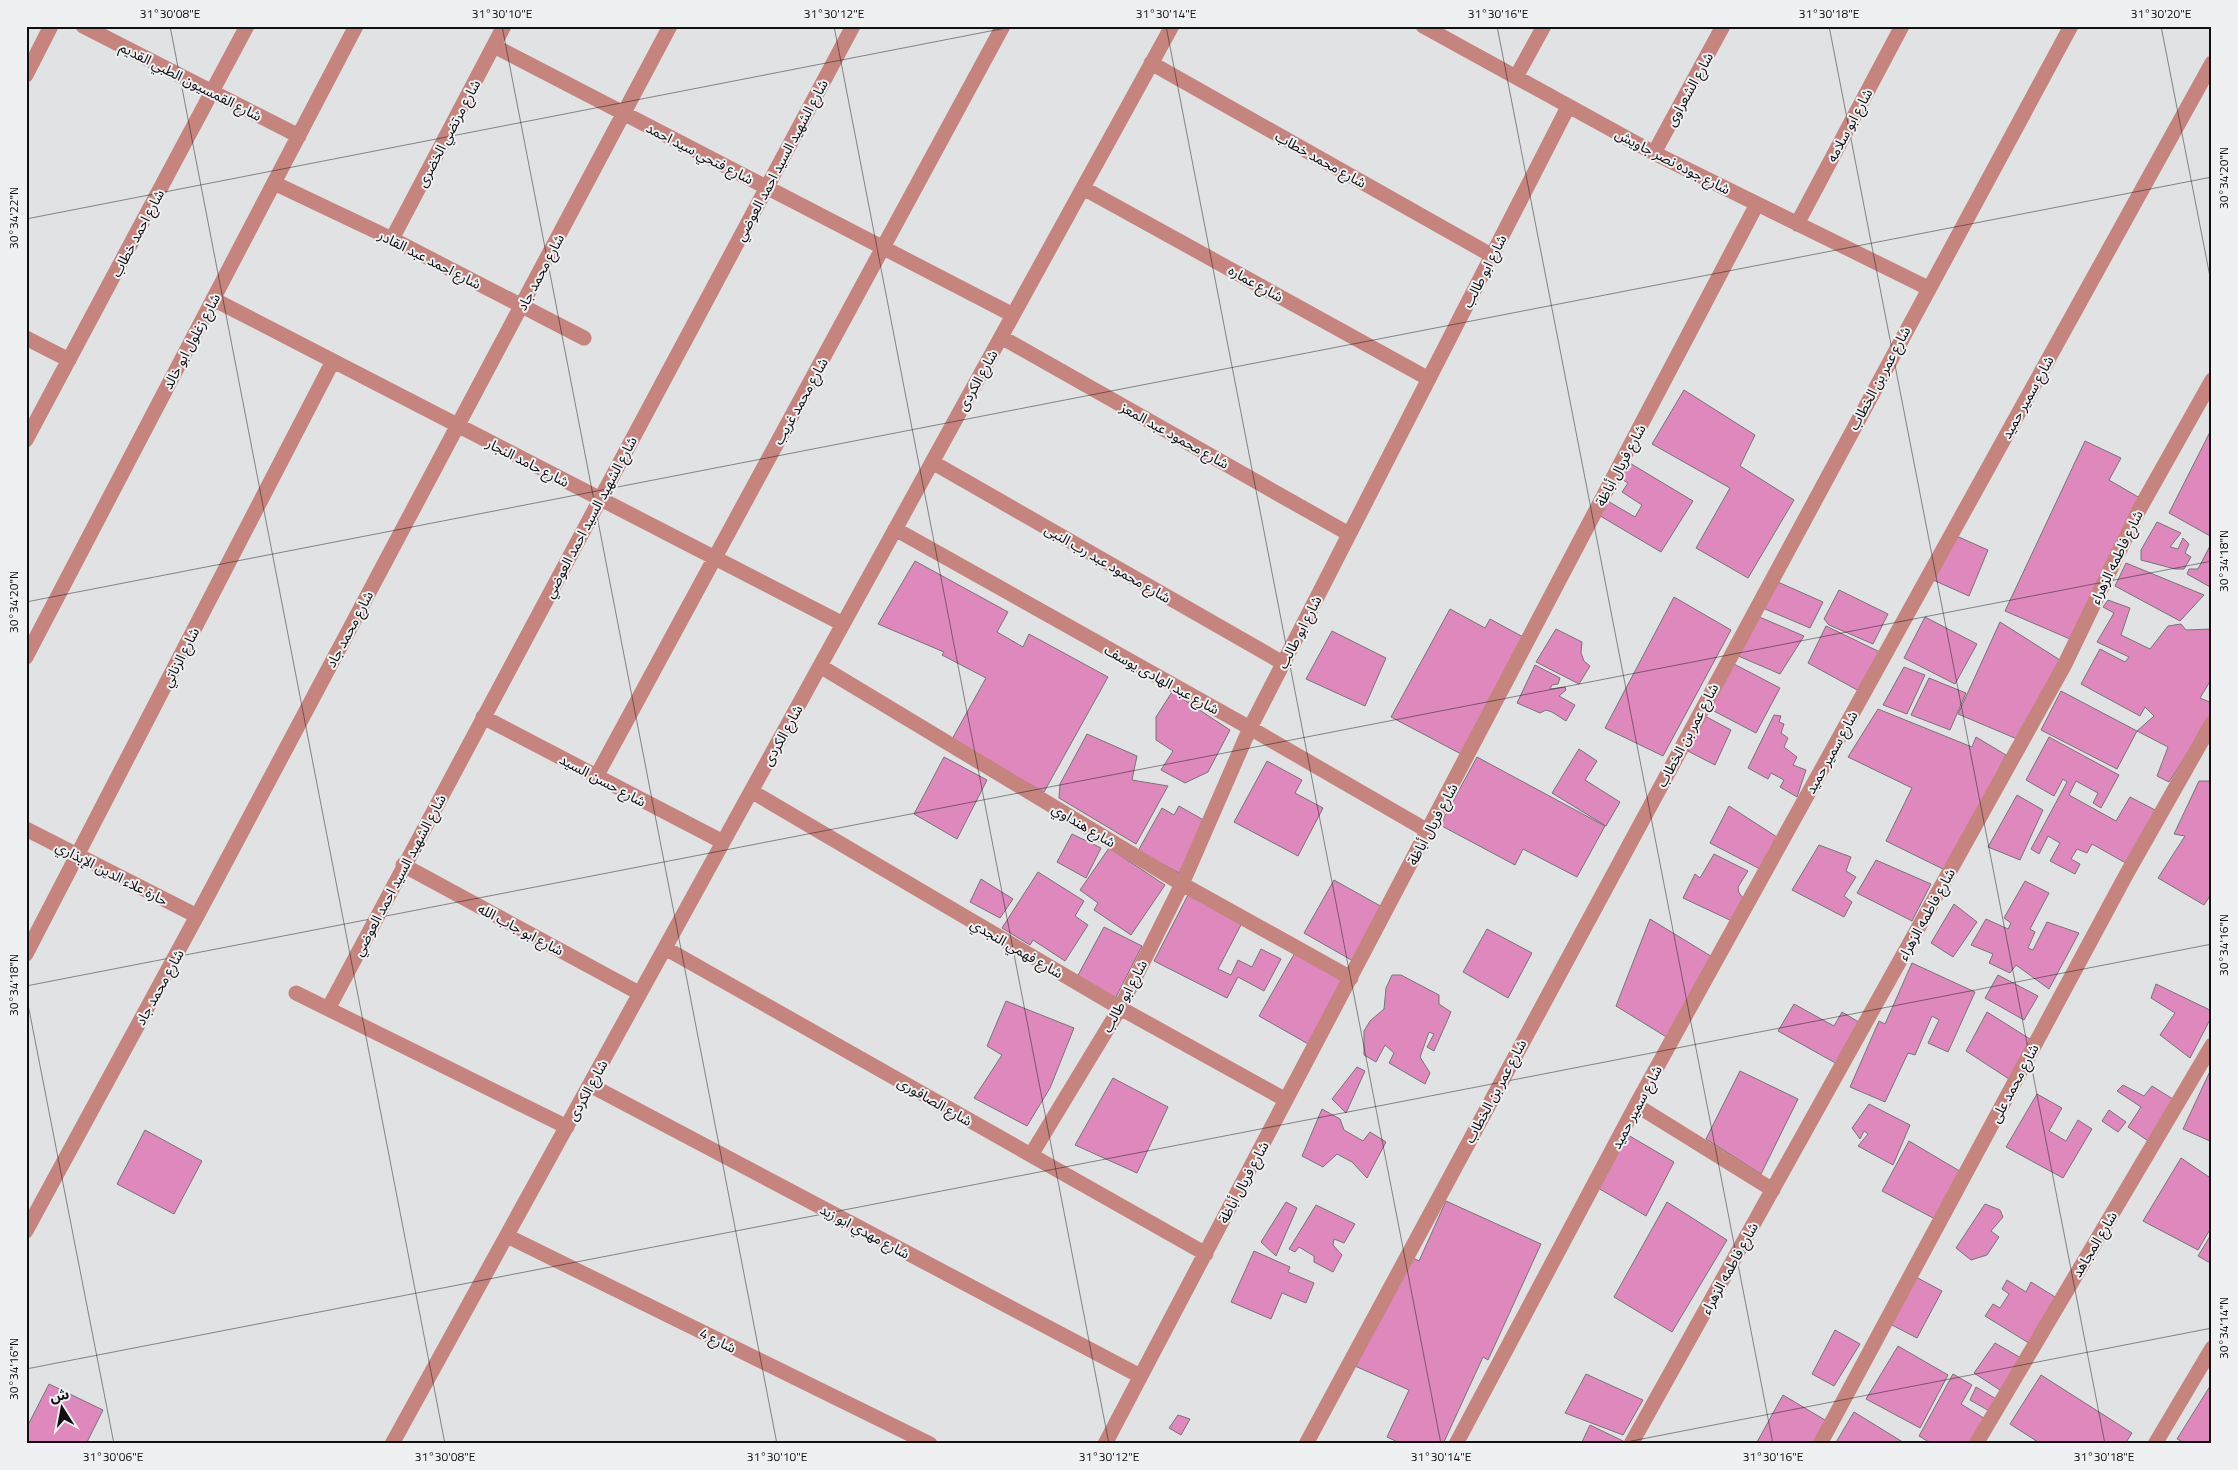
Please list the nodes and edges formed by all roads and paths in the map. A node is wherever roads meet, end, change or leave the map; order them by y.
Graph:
1 (52, 26) edge
2 (83, 26) edge
3 (247, 26) edge
4 (356, 26) edge
5 (504, 26) edge
6 (670, 26) edge
7 (853, 26) edge
8 (1003, 26) edge
9 (1172, 26) edge
10 (1423, 26) edge
11 (1544, 26) edge
12 (1723, 26) edge
13 (1902, 26) edge
14 (2071, 26) edge
15 (494, 46) junction
16 (1151, 63) junction
17 (2212, 63) edge
18 (26, 75) edge
19 (1516, 77) junction
20 (212, 92) junction
21 (1568, 107) junction
22 (624, 113) junction
23 (299, 136) junction
24 (1654, 153) junction
25 (274, 183) junction
26 (767, 187) junction
27 (1083, 188) junction
28 (1757, 204) junction
29 (1797, 224) junction
30 (392, 239) junction
31 (883, 248) junction
32 (1492, 255) junction
33 (1928, 288) junction
34 (213, 299) junction
35 (522, 306) junction
36 (1013, 315) junction
37 (1001, 337) junction
38 (26, 338) edge
39 (584, 338) dead end
40 (69, 360) junction
41 (334, 361) junction
42 (1429, 379) junction
43 (2212, 380) edge
44 (458, 425) junction
45 (26, 440) edge
46 (932, 462) junction
47 (600, 499) junction
48 (895, 530) junction
49 (1349, 534) junction
50 (715, 558) junction
51 (843, 624) junction
52 (26, 657) edge
53 (1283, 663) junction
54 (820, 666) junction
55 (483, 717) junction
56 (2212, 723) edge
57 (1250, 728) junction
58 (596, 777) junction
59 (751, 791) junction
60 (26, 829) edge
61 (1428, 831) junction
62 (723, 842) junction
63 (77, 856) junction
64 (403, 865) junction
65 (1182, 884) junction
66 (197, 916) junction
67 (665, 948) junction
68 (26, 954) edge
69 (1350, 978) junction
70 (296, 993) dead end
71 (639, 993) junction
72 (1120, 1008) junction
73 (328, 1009) junction
74 (2212, 1044) edge
75 (590, 1085) junction
76 (1286, 1100) junction
77 (1636, 1105) junction
78 (566, 1127) junction
79 (1031, 1155) junction
80 (1773, 1190) junction
81 (26, 1231) edge
82 (506, 1236) junction
83 (1206, 1254) junction
84 (2212, 1348) edge
85 (1140, 1376) junction
86 (392, 1444) edge
87 (930, 1444) edge
88 (1105, 1444) edge
89 (1306, 1444) edge
90 (1456, 1444) edge
91 (1631, 1444) edge
92 (1820, 1444) edge
93 (1976, 1444) edge
94 (2155, 1444) edge

1 - 18 street
2 - 20 street, شارع القمسيون الطبي القديم
3 - 20 street, شارع احمد خطاب
4 - 23 street, شارع زغلول ابو خالد
5 - 15 street, شارع مرتضي الخضرى
6 - 22 street, شارع محمد جاد
7 - 26 street, شارع الشهيد السيد احمد العوضي
8 - 31 street, شارع محمد غريب
9 - 16 street, شارع الكردى
10 - 19 street, شارع جوده نصر جاويش
11 - 19 street
12 - 24 street, شارع الشعراوى
13 - 29 street, شارع ابو سلامه
14 - 33 street, شارع عمر بن الخطاب
15 - 22 street, شارع فتحي سيد احمد
15 - 30 street, شارع مرتضي الخضرى
16 - 27 street, شارع الكردى
16 - 32 street, شارع محمد خطاب
17 - 77 street, شارع سمير حميد
19 - 21 street, شارع جوده نصر جاويش
20 - 23 street, شارع القمسيون الطبي القديم
20 - 40 street, شارع احمد خطاب
21 - 24 street, شارع جوده نصر جاويش
21 - 32 street, شارع ابو طالب
22 - 26 street, شارع فتحي سيد احمد
22 - 35 street, شارع محمد جاد
23 - 25 street, شارع زغلول ابو خالد
24 - 28 street, شارع جوده نصر جاويش
25 - 30 street, شارع احمد عبد القادر
25 - 34 street, شارع زغلول ابو خالد
26 - 31 street, شارع فتحي سيد احمد
26 - 47 street, شارع الشهيد السيد احمد العوضي
27 - 36 street, شارع الكردى
27 - 42 street, شارع عماره
28 - 29 street, شارع جوده نصر جاويش
28 - 61 street, شارع فريال أباظة
29 - 33 street, شارع جوده نصر جاويش
30 - 35 street, شارع احمد عبد القادر
31 - 36 street, شارع فتحي سيد احمد
31 - 50 street, شارع محمد غريب
32 - 42 street, شارع ابو طالب
33 - 89 street, شارع عمر بن الخطاب
34 - 41 street, شارع حامد النجار
34 - 52 street, شارع زغلول ابو خالد
35 - 39 street, شارع احمد عبد القادر
35 - 44 street, شارع محمد جاد
36 - 37 street, شارع الكردى
37 - 46 street, شارع الكردى
37 - 49 street, شارع محمود عبد المعز
38 - 40 street
40 - 45 street, شارع احمد خطاب
41 - 44 street, شارع حامد النجار
41 - 63 street, شارع الزناتي
42 - 49 street, شارع ابو طالب
43 - 80 street, شارع فاطمه الزهراء
44 - 47 street, شارع حامد النجار
44 - 66 street, شارع محمد جاد
46 - 48 street, شارع الكردى
46 - 53 street, شارع محمود عبد رب النبى
47 - 50 street, شارع حامد النجار
47 - 55 street, شارع الشهيد السيد احمد العوضي
48 - 51 street, شارع الكردى
48 - 57 street, شارع عبد الهادى يوسف
49 - 53 street, شارع ابو طالب
50 - 51 street, شارع حامد النجار
50 - 58 street, شارع محمد غريب
51 - 54 street, شارع الكردى
53 - 57 street, شارع ابو طالب
54 - 59 street, شارع الكردى
54 - 65 street, شارع هنداوي
55 - 58 street, شارع حسن السيد
55 - 64 street, شارع الشهيد السيد احمد العوضي
56 - 92 street, شارع محمد على
57 - 61 street, شارع عبد الهادى يوسف
57 - 65 street, شارع ابو طالب
58 - 62 street, شارع حسن السيد
59 - 62 street, شارع الكردى
59 - 72 street, شارع فهمي النجدي
60 - 63 street, حارة علاء الدين الإبذاري
61 - 69 street, شارع فريال أباظة
62 - 67 street, شارع الكردى
63 - 66 street, حارة علاء الدين الإبذاري
63 - 68 street, شارع الزناتي
64 - 71 street, شارع ابو جاب الله
64 - 73 street, شارع الشهيد السيد احمد العوضي
65 - 69 street, شارع هنداوي
65 - 72 street, شارع ابو طالب
66 - 81 street, شارع محمد جاد
67 - 71 street, شارع الكردى
67 - 79 street, شارع الصافورى
69 - 76 street, شارع فريال أباظة
70 - 73 street
71 - 75 street, شارع الكردى
72 - 76 street, شارع فهمي النجدي
72 - 79 street, شارع ابو طالب
73 - 78 street
74 - 93 street, شارع المجاهد
75 - 78 street, شارع الكردى
75 - 85 street, شارع مهدي ابو زيد
76 - 83 street, شارع فريال أباظة
77 - 80 street
77 - 90 street, شارع سمير حميد
78 - 82 street, شارع الكردى
79 - 83 street, شارع الصافورى
80 - 91 street, شارع فاطمه الزهراء
82 - 86 street, شارع الكردى
82 - 87 street, شارع 4
83 - 85 street, شارع فريال أباظة
84 - 94 street
85 - 88 street, شارع فريال أباظة

